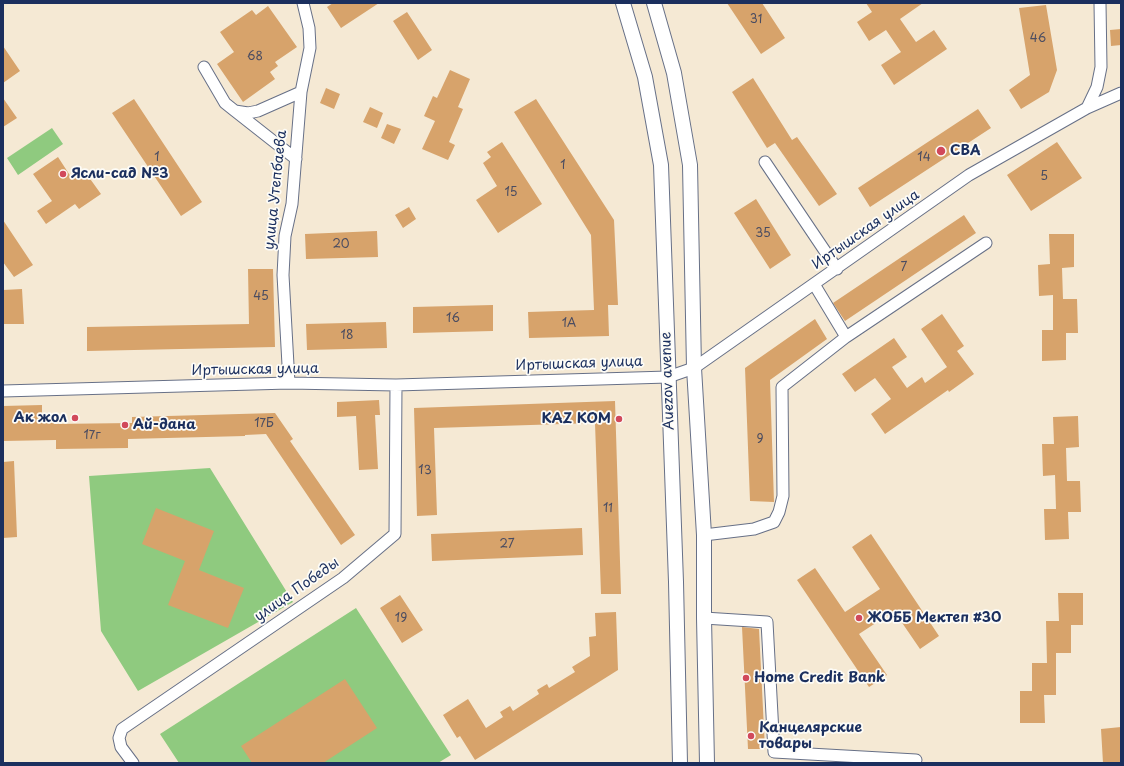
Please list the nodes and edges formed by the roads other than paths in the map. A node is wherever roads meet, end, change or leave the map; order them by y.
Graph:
1 (303, 3) edge
2 (623, 3) edge
3 (654, 3) edge
4 (1100, 3) edge
5 (204, 67) dead end
6 (300, 92) junction
7 (1121, 94) edge
8 (1087, 108) junction
9 (235, 111) junction
10 (296, 160) junction
11 (765, 162) dead end
12 (986, 243) dead end
13 (836, 269) junction
14 (814, 284) junction
15 (846, 337) junction
16 (694, 368) junction
17 (668, 377) junction
18 (289, 383) junction
19 (396, 385) junction
20 (3, 391) edge
21 (704, 535) junction
22 (704, 618) junction
23 (916, 760) dead end
24 (133, 763) edge
25 (680, 763) edge
26 (707, 763) edge

1 - 6 street, улица Утепбаева
2 - 17 main road, Auezov avenue
3 - 16 main road, Auezov avenue
4 - 8 street
5 - 9 street
6 - 9 street
6 - 10 street, улица Утепбаева
7 - 8 street, Иртышская улица
8 - 13 street, Иртышская улица
9 - 10 street
10 - 18 street, улица Утепбаева
11 - 13 street
12 - 15 street
13 - 14 street, Иртышская улица
14 - 15 street
14 - 16 street, Иртышская улица
15 - 21 street
16 - 17 street, Иртышская улица
16 - 21 main road, Auezov avenue
17 - 19 street, Иртышская улица
17 - 25 main road, Auezov avenue
18 - 19 street, Иртышская улица
18 - 20 street, Иртышская улица
19 - 24 street, улица Победы
21 - 22 main road, Auezov avenue
22 - 23 street
22 - 26 main road, Auezov avenue

